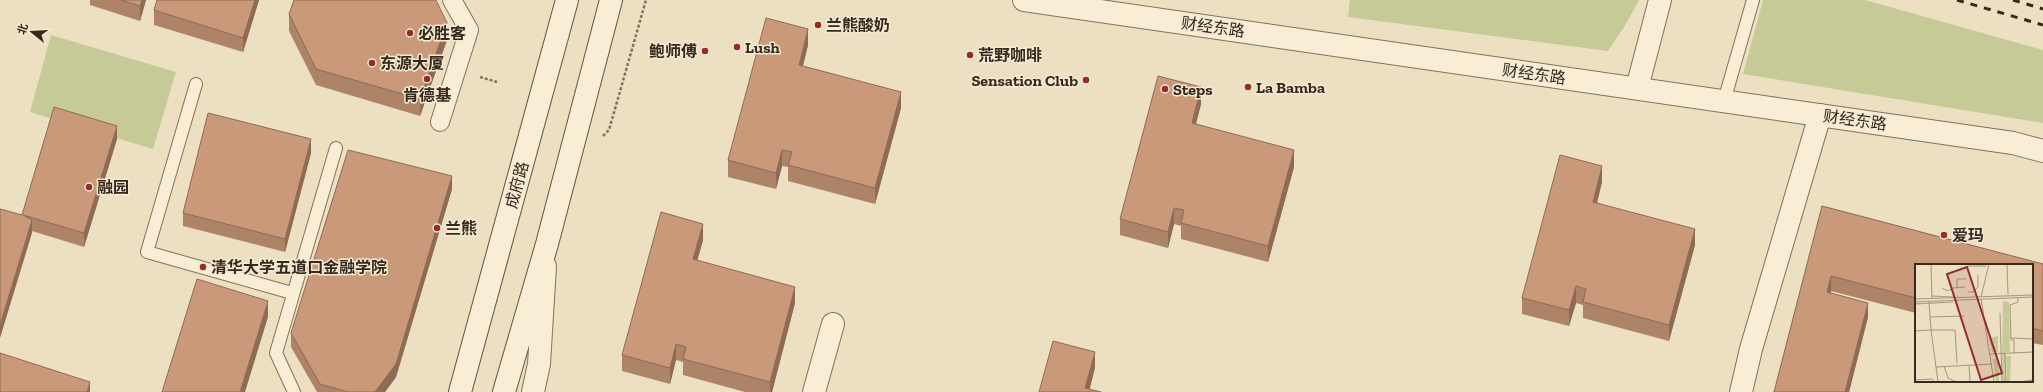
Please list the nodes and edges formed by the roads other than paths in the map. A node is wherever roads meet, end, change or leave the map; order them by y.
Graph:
1 (452, 0) edge
2 (567, 0) edge
3 (611, 0) edge
4 (1024, 0) edge
5 (1660, 0) edge
6 (1753, 0) edge
7 (196, 84) dead end
8 (1637, 88) junction
9 (1724, 101) junction
10 (1820, 115) junction
11 (440, 122) dead end
12 (336, 148) dead end
13 (2043, 151) edge
14 (547, 244) junction
15 (292, 293) junction
16 (833, 324) dead end
17 (467, 370) junction
18 (294, 392) edge
19 (452, 392) edge
20 (460, 392) edge
21 (504, 392) edge
22 (533, 392) edge
23 (814, 392) edge
24 (1741, 392) edge

1 - 11 street
2 - 17 street, 成府路
3 - 14 street
4 - 8 street, 财经东路
5 - 8 street
6 - 9 lane
7 - 15 lane
8 - 9 street, 财经东路
9 - 10 street, 财经东路
10 - 13 street, 财经东路
10 - 24 street
12 - 15 lane
14 - 21 street
14 - 22 street
15 - 18 lane
16 - 23 street
17 - 19 street, 成府路
17 - 20 street, 成府路

